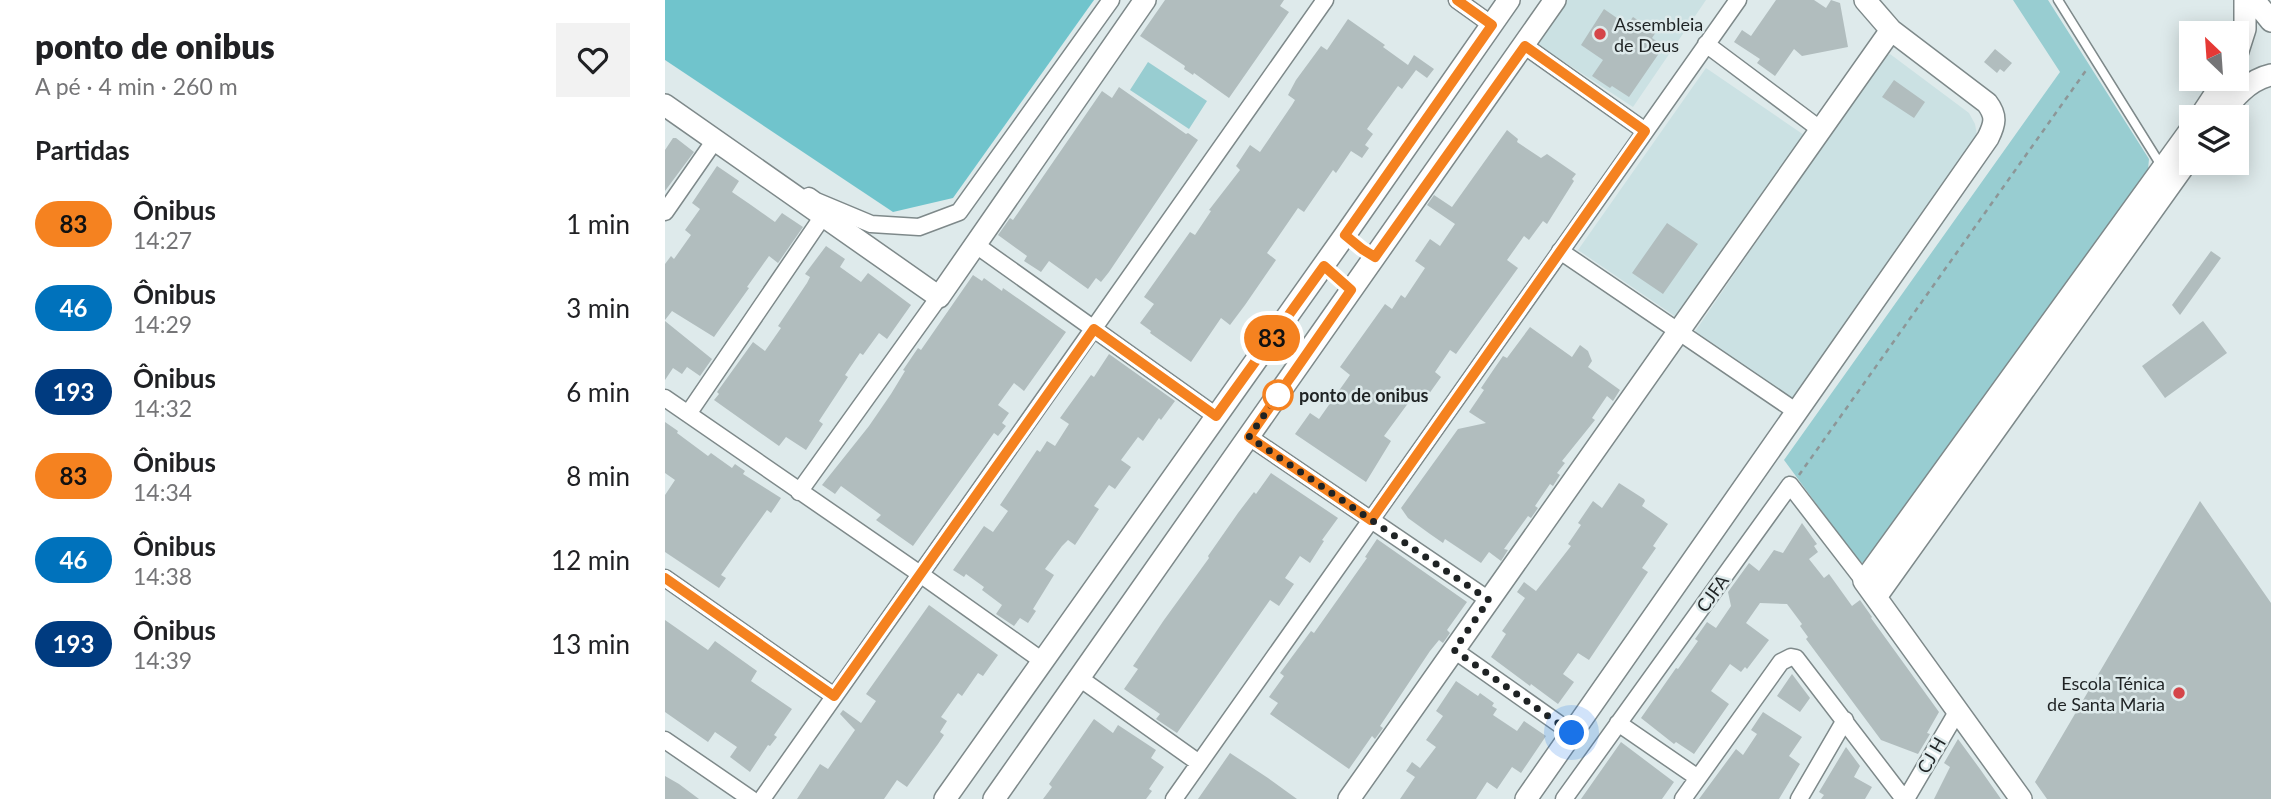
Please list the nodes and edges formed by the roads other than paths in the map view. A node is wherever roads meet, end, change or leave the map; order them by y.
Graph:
1 (1111, 0) edge
2 (1145, 0) edge
3 (1325, 0) edge
4 (1457, 0) edge
5 (1509, 0) edge
6 (1555, 0) edge
7 (1738, 0) edge
8 (1865, 0) edge
9 (2058, 0) edge
10 (2245, 0) edge
11 (2254, 0) edge
12 (2245, 21) edge
13 (2271, 22) edge
14 (1492, 25) junction
15 (1891, 30) junction
16 (1706, 44) junction
17 (1525, 46) junction
18 (2271, 75) edge
19 (665, 93) edge
20 (665, 105) edge
21 (2229, 105) edge
22 (1821, 130) junction
23 (1645, 131) junction
24 (715, 140) junction
25 (2179, 152) edge
26 (2179, 166) edge
27 (2167, 175) junction
28 (665, 212) edge
29 (823, 216) junction
30 (1345, 235) junction
31 (976, 245) junction
32 (1560, 251) junction
33 (1375, 257) junction
34 (1324, 266) junction
35 (1351, 290) junction
36 (939, 297) junction
37 (1094, 329) junction
38 (1679, 331) junction
39 (665, 398) edge
40 (1797, 412) junction
41 (688, 414) junction
42 (1216, 416) junction
43 (1249, 437) junction
44 (799, 492) junction
45 (1371, 520) junction
46 (920, 574) junction
47 (665, 578) edge
48 (1870, 589) junction
49 (1489, 600) junction
50 (1454, 650) junction
51 (1044, 662) junction
52 (1078, 677) junction
53 (834, 696) junction
54 (1957, 712) junction
55 (1845, 720) junction
56 (1618, 723) junction
57 (1572, 733) junction
58 (665, 740) edge
59 (1199, 763) junction
60 (1698, 778) junction
61 (952, 796) edge
62 (2019, 798) edge
63 (751, 799) edge
64 (762, 799) edge
65 (994, 799) edge
66 (1174, 799) edge
67 (1349, 799) edge
68 (1526, 799) edge
69 (1565, 799) edge
70 (1683, 799) edge
71 (1799, 799) edge
72 (1905, 799) edge

1 - 19 street
2 - 31 street
3 - 37 street
4 - 14 street
5 - 14 street
6 - 17 street
7 - 16 street
8 - 15 street
9 - 27 lane
10 - 12 street
11 - 13 street
14 - 30 street
15 - 22 street
15 - 40 street
16 - 22 street
16 - 23 street
17 - 23 street
17 - 33 street
18 - 21 street
20 - 24 street
22 - 38 street
23 - 32 street
24 - 28 street
24 - 29 street
25 - 27 street
26 - 27 street
27 - 48 street
29 - 36 street
29 - 41 street
30 - 33 street
30 - 34 street
31 - 36 street
31 - 37 street
32 - 38 street
32 - 45 street
33 - 35 street
34 - 35 street
34 - 42 street
35 - 43 street
36 - 44 street
37 - 42 street
37 - 46 street
38 - 40 street
38 - 49 street
39 - 41 street
40 - 57 street
41 - 44 street
42 - 51 street
43 - 45 street
43 - 52 street
44 - 46 street
45 - 49 street
45 - 59 street
46 - 51 street
46 - 53 street
47 - 53 street
48 - 54 street
48 - 56 street, CJFA
49 - 50 street
50 - 57 street
50 - 67 street
51 - 61 street
52 - 59 street
52 - 65 street
53 - 64 street
54 - 62 street
54 - 72 street, CJ H
55 - 60 street
55 - 71 street
55 - 72 street
56 - 60 street
56 - 69 street, CJFA
57 - 68 street
58 - 63 street
59 - 66 street
60 - 70 street

